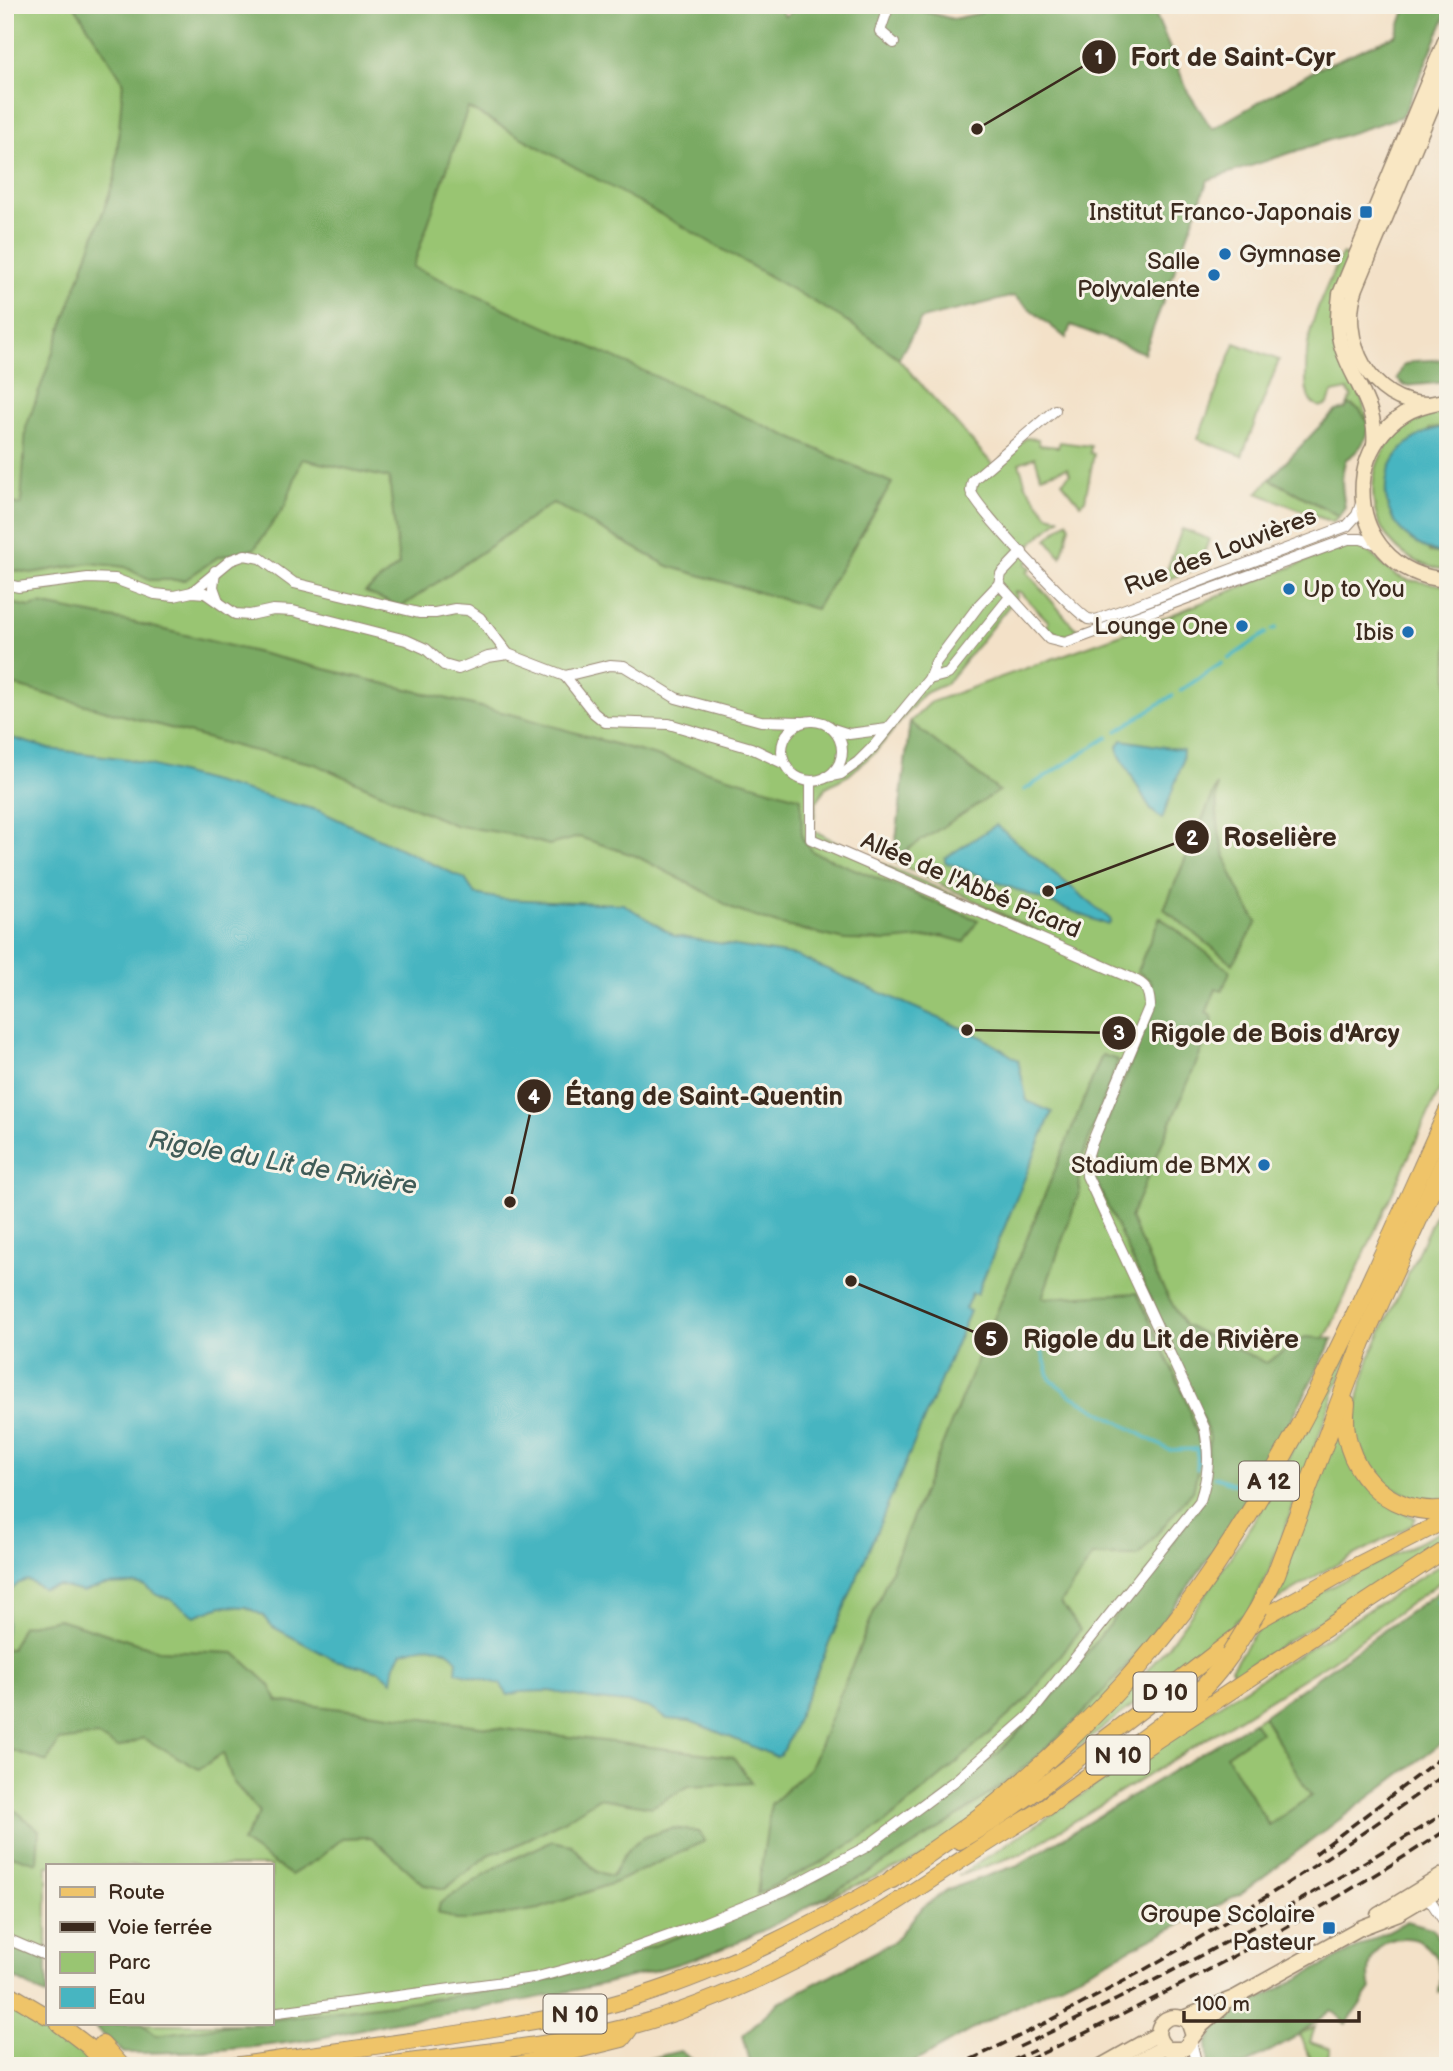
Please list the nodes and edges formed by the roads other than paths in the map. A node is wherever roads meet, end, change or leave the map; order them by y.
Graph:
1 (889, 5) edge
2 (1448, 34) edge
3 (894, 43) dead end
4 (1448, 68) edge
5 (1448, 401) edge
6 (1429, 404) junction
7 (1055, 410) dead end
8 (1374, 445) junction
9 (1362, 501) junction
10 (1380, 545) junction
11 (1022, 552) junction
12 (215, 572) junction
13 (1448, 580) edge
14 (5, 584) edge
15 (999, 584) junction
16 (192, 592) junction
17 (1010, 597) junction
18 (219, 603) junction
19 (953, 639) junction
20 (969, 651) junction
21 (508, 654) junction
22 (565, 676) junction
23 (929, 679) junction
24 (802, 722) junction
25 (833, 729) junction
26 (887, 729) junction
27 (785, 764) junction
28 (826, 777) junction
29 (811, 781) junction
30 (1448, 1111) edge
31 (1448, 1154) edge
32 (1350, 1371) junction
33 (1448, 1509) edge
34 (1448, 1519) edge
35 (1448, 1548) edge
36 (1189, 1703) joint
37 (1008, 1795) joint
38 (1046, 1807) junction
39 (1448, 1872) edge
40 (892, 1879) junction
41 (1448, 1884) edge
42 (1424, 1892) junction
43 (1448, 1927) edge
44 (5, 1938) edge
45 (46, 1956) edge
46 (5, 1981) edge
47 (5, 1991) edge
48 (1234, 1998) junction
49 (46, 2004) edge
50 (273, 2012) edge
51 (46, 2015) edge
52 (1183, 2018) junction
53 (61, 2025) edge
54 (76, 2025) edge
55 (632, 2025) junction
56 (1192, 2038) junction
57 (1165, 2044) junction
58 (95, 2045) junction
59 (107, 2066) edge
60 (122, 2066) edge
61 (233, 2066) edge
62 (380, 2066) edge
63 (513, 2066) edge
64 (1101, 2066) edge
65 (1129, 2066) edge
66 (1186, 2066) edge
67 (1197, 2066) edge

1 - 3 street
2 - 8 main road
4 - 6 main road
5 - 6 main road
6 - 8 main road
7 - 11 street, Rue des Louvières
8 - 9 main road
9 - 10 main road
9 - 11 street, Rue des Louvières
10 - 13 main road
10 - 17 street, Rue des Louvières
11 - 15 street
12 - 16 street
12 - 18 street
12 - 21 street
14 - 16 street
15 - 17 street, Rue des Louvières
15 - 19 street
16 - 18 street
17 - 20 street
18 - 21 street
19 - 20 street
19 - 23 street
20 - 23 street
21 - 22 street
22 - 24 street
22 - 27 street
23 - 26 street
24 - 25 street
24 - 27 street
25 - 26 street
25 - 28 street
26 - 28 street
27 - 29 street
28 - 29 street
29 - 50 street, Allée de l'Abbé Picard
30 - 37 highway, A 12
31 - 32 highway, A 12
32 - 33 highway
32 - 36 highway, A 12, bridge
34 - 40 main road, D 10
35 - 38 main road, D 10
36 - 38 highway, N 10
37 - 40 highway, N 10
38 - 55 main road, N 10
39 - 42 main road
40 - 61 main road, N 10
41 - 42 main road
42 - 43 street
42 - 48 main road
44 - 45 street
46 - 49 main road
47 - 51 main road
48 - 52 main road
48 - 56 main road
52 - 56 main road
52 - 57 main road
53 - 58 main road
54 - 58 main road
55 - 62 main road, N 10
55 - 63 main road
56 - 57 main road
56 - 67 street
57 - 64 main road
57 - 65 main road
57 - 66 street
58 - 59 main road
58 - 60 main road

